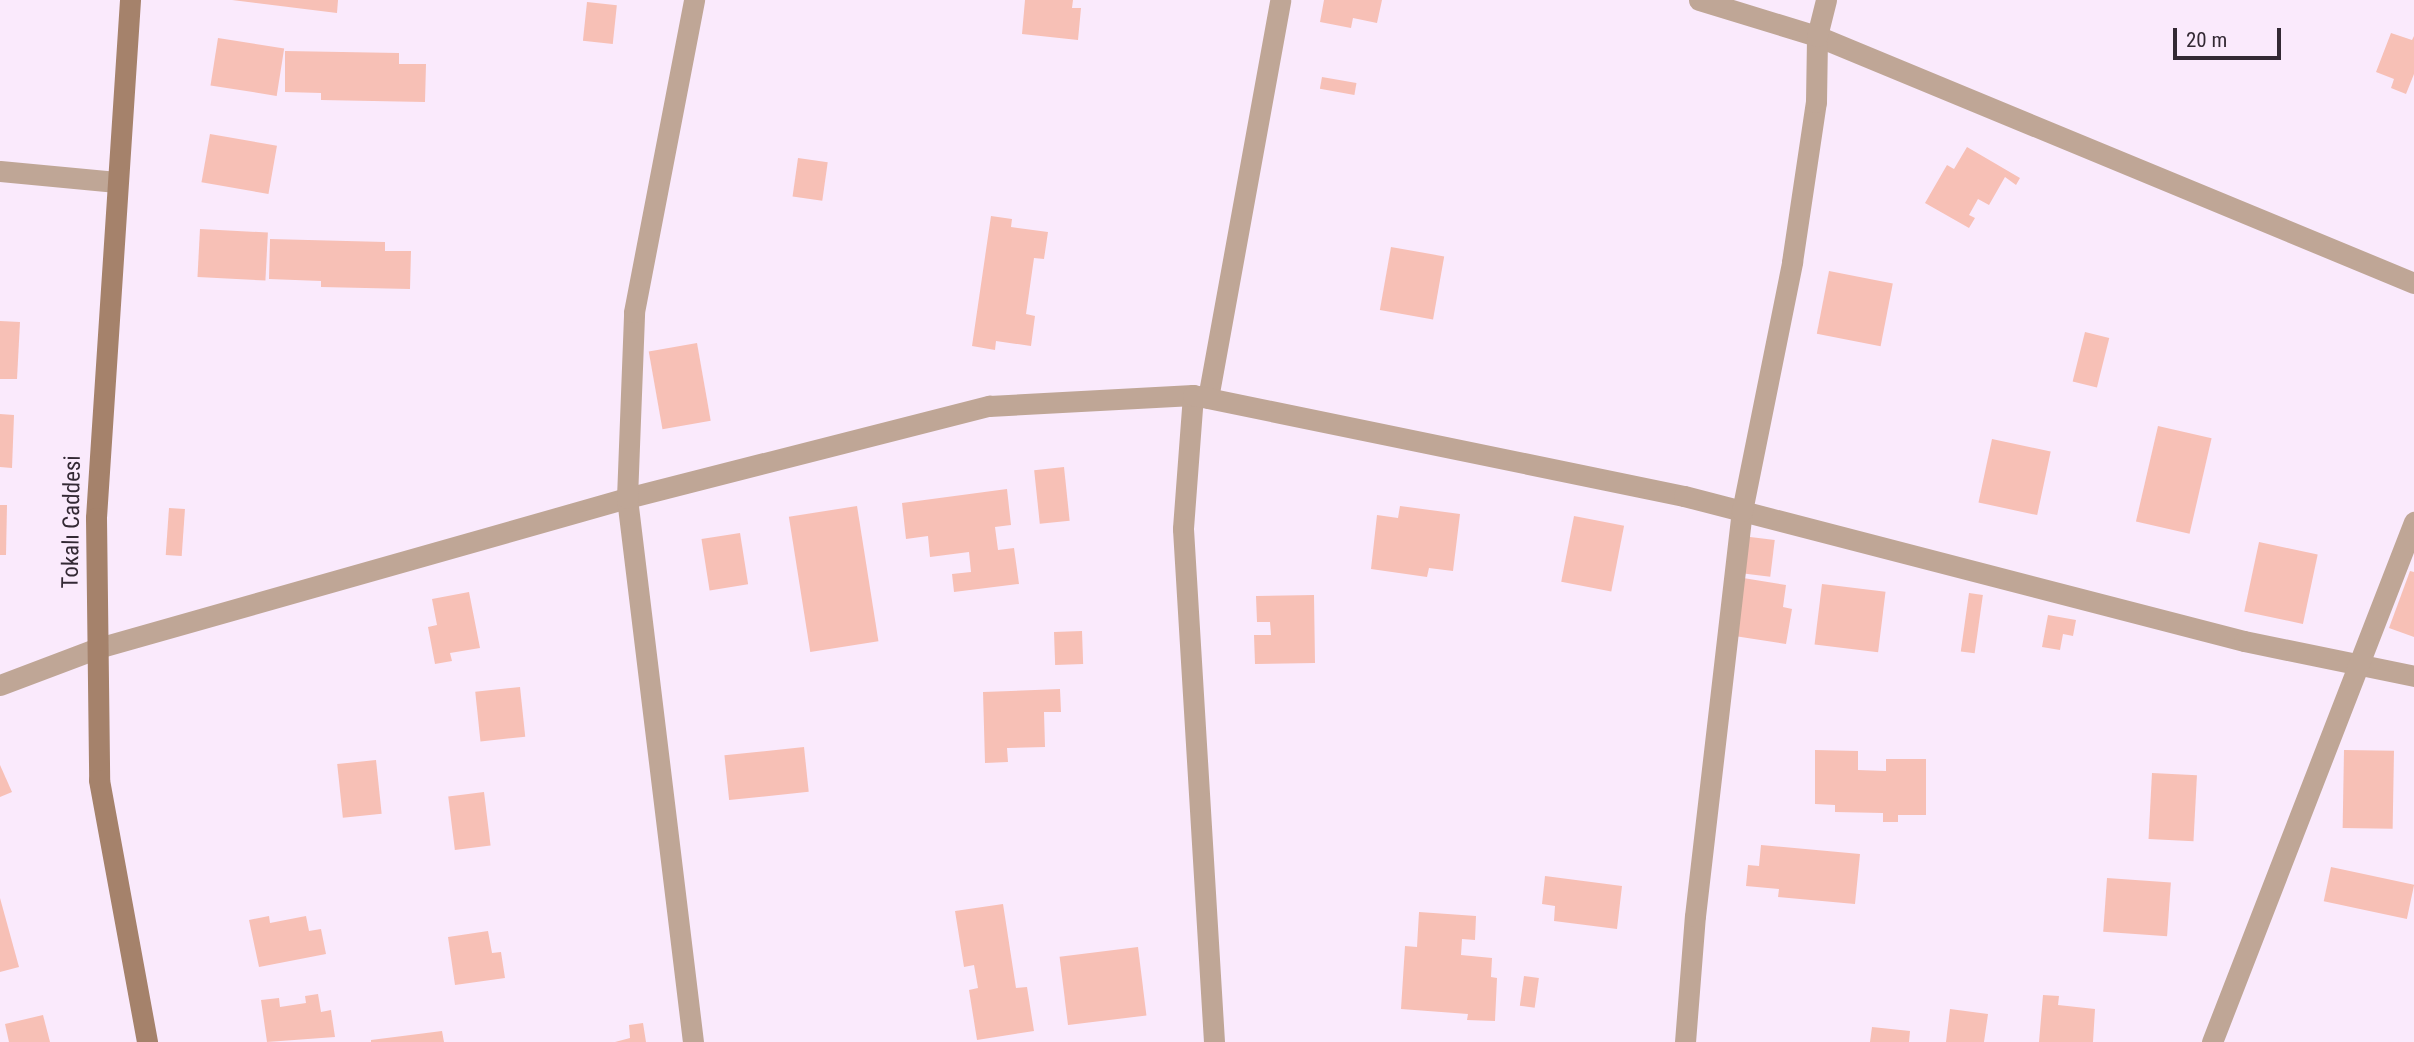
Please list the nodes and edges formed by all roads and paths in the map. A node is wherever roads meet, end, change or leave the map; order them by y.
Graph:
1 (130, 0) edge
2 (694, 0) edge
3 (1280, 0) edge
4 (1699, 0) edge
5 (1826, 0) edge
6 (1817, 36) junction
7 (0, 171) edge
8 (116, 182) junction
9 (2414, 283) edge
10 (1200, 396) junction
11 (627, 498) junction
12 (1742, 511) junction
13 (2414, 522) edge
14 (98, 648) junction
15 (2356, 664) junction
16 (2414, 676) edge
17 (0, 685) edge
18 (147, 1042) edge
19 (693, 1042) edge
20 (1214, 1042) edge
21 (1685, 1042) edge
22 (2212, 1042) edge

1 - 8 street, Tokalı Caddesi
2 - 11 street
3 - 10 street
4 - 6 street
5 - 6 street
6 - 9 street
6 - 12 street
7 - 8 street
8 - 14 street, Tokalı Caddesi
10 - 11 street
10 - 12 street
10 - 20 street
11 - 14 street
11 - 19 street
12 - 15 street
12 - 21 street
13 - 15 street
14 - 17 street
14 - 18 street, Tokalı Caddesi
15 - 16 street
15 - 22 street

